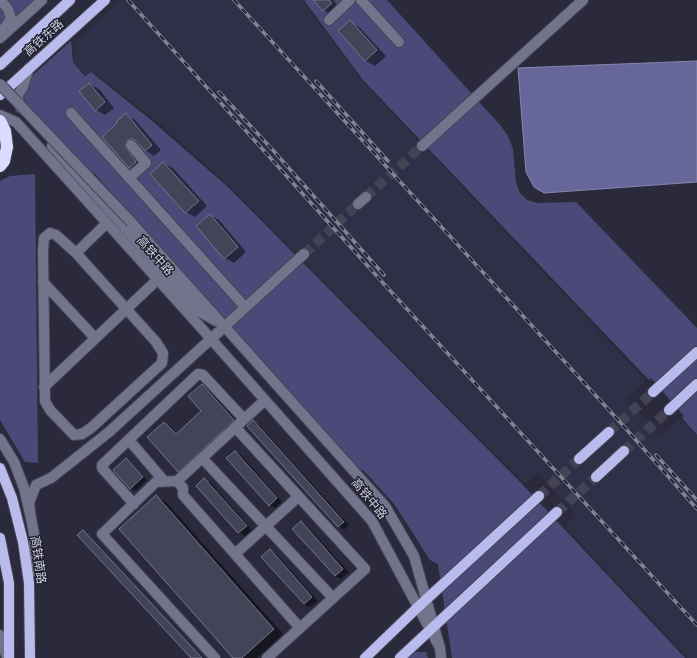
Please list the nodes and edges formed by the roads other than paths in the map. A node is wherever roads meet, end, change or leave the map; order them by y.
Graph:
1 (0, 0) edge
2 (42, 0) edge
3 (70, 0) edge
4 (105, 0) edge
5 (350, 0) edge
6 (361, 0) edge
7 (583, 0) edge
8 (329, 20) dead end
9 (0, 33) edge
10 (0, 38) edge
11 (399, 42) dead end
12 (0, 65) edge
13 (29, 68) junction
14 (0, 84) edge
15 (0, 95) edge
16 (71, 113) dead end
17 (0, 115) edge
18 (0, 121) edge
19 (131, 145) dead end
20 (422, 146) tunnel mouth
21 (0, 166) edge
22 (129, 178) junction
23 (366, 197) tunnel mouth
24 (358, 204) tunnel mouth
25 (107, 224) junction
26 (76, 253) junction
27 (304, 254) tunnel mouth
28 (157, 280) junction
29 (43, 282) junction
30 (245, 308) junction
31 (126, 309) junction
32 (224, 326) junction
33 (96, 338) junction
34 (211, 339) junction
35 (697, 352) edge
36 (697, 384) edge
37 (44, 387) junction
38 (653, 392) tunnel mouth
39 (264, 400) junction
40 (668, 410) tunnel mouth
41 (244, 419) junction
42 (235, 427) junction
43 (609, 432) tunnel mouth
44 (0, 439) edge
45 (129, 440) junction
46 (624, 451) tunnel mouth
47 (202, 458) junction
48 (579, 460) tunnel mouth
49 (14, 462) junction
50 (0, 468) edge
51 (596, 477) tunnel mouth
52 (164, 481) junction
53 (177, 481) junction
54 (36, 485) junction
55 (539, 496) tunnel mouth
56 (298, 497) junction
57 (134, 504) junction
58 (557, 512) tunnel mouth
59 (31, 518) junction
60 (266, 526) junction
61 (0, 538) edge
62 (234, 554) junction
63 (29, 583) junction
64 (333, 598) junction
65 (426, 599) junction
66 (418, 607) junction
67 (300, 628) junction
68 (432, 628) junction
69 (0, 635) edge
70 (441, 653) edge
71 (8, 658) edge
72 (30, 658) edge
73 (215, 658) edge
74 (266, 658) edge
75 (365, 658) edge
76 (400, 658) edge

1 - 9 street
2 - 10 street
3 - 12 main road, 高铁东路
4 - 13 main road, 高铁东路
5 - 8 street
6 - 11 street
7 - 20 street
13 - 15 main road, 高铁东路
13 - 32 street, 高铁中路
14 - 32 street, 高铁中路, bridge
16 - 22 street
17 - 25 street, 高铁中路
18 - 21 highway
19 - 22 street
22 - 30 street
23 - 24 street
25 - 26 street
25 - 28 street, 高铁中路
26 - 29 street
26 - 31 street
27 - 30 street
28 - 31 street
28 - 34 street, 高铁中路
29 - 33 street
29 - 37 street
30 - 32 street
31 - 33 street
31 - 37 street
32 - 34 street
32 - 65 street, 高铁中路
33 - 37 street
34 - 39 street, 高铁中路
34 - 54 street
35 - 38 main road
36 - 40 main road
39 - 41 street
39 - 66 street, 高铁中路
41 - 42 street
41 - 45 street
42 - 47 street
42 - 56 street
43 - 48 main road
44 - 49 street
45 - 52 street
45 - 57 street
46 - 51 main road
47 - 53 street
47 - 60 street
49 - 54 street
49 - 59 street
50 - 63 main road, 高铁南路
52 - 53 street
52 - 57 street
53 - 62 street
54 - 59 street
55 - 65 main road
56 - 60 street
56 - 64 street
57 - 73 street
58 - 68 main road
59 - 63 street
60 - 62 street
60 - 64 street
61 - 71 main road
62 - 67 street
63 - 72 main road, 高铁南路
64 - 67 street
65 - 66 main road
65 - 68 street, 高铁中路
66 - 68 street, 高铁中路
66 - 75 main road
67 - 74 street
68 - 70 street, 高铁中路
68 - 76 main road
69 - 71 street

